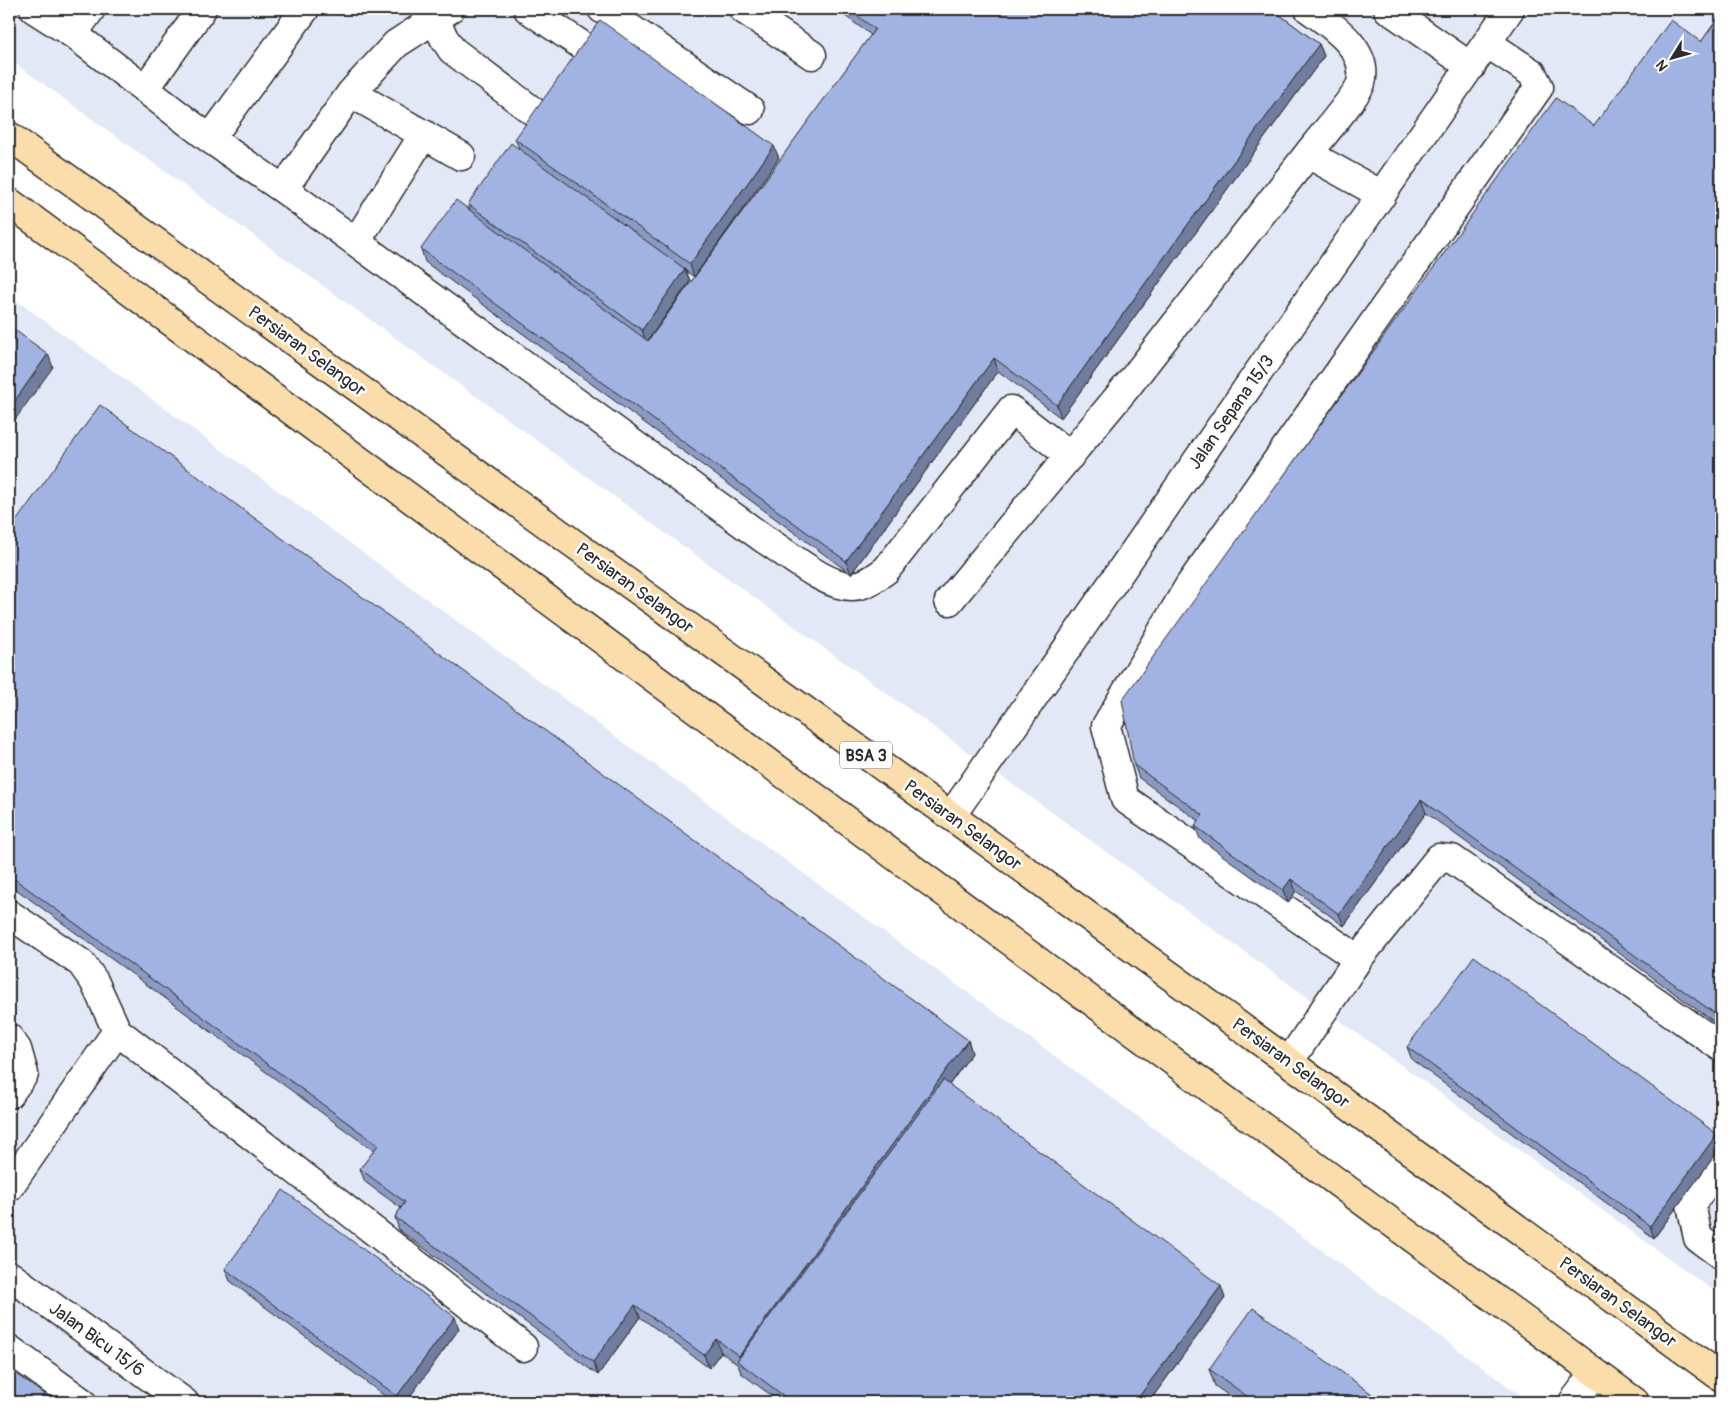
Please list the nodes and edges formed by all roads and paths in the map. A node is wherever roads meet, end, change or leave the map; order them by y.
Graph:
1 (34, 9) edge
2 (91, 9) edge
3 (202, 9) edge
4 (305, 9) edge
5 (528, 9) edge
6 (602, 9) edge
7 (743, 9) edge
8 (1309, 9) edge
9 (1388, 9) edge
10 (1510, 9) edge
11 (438, 12) edge
12 (73, 34) junction
13 (1487, 43) junction
14 (812, 54) dead end
15 (1471, 67) junction
16 (633, 80) edge
17 (144, 89) junction
18 (351, 93) junction
19 (750, 110) dead end
20 (424, 134) junction
21 (9, 136) edge
22 (210, 139) junction
23 (586, 151) edge
24 (1308, 154) junction
25 (461, 156) dead end
26 (283, 189) junction
27 (1382, 195) junction
28 (9, 202) edge
29 (356, 242) junction
30 (1070, 456) junction
31 (949, 601) dead end
32 (951, 816) junction
33 (9, 914) edge
34 (1358, 959) junction
35 (117, 1032) junction
36 (9, 1038) edge
37 (1721, 1047) edge
38 (1289, 1062) junction
39 (9, 1094) edge
40 (16, 1159) edge
41 (1721, 1164) edge
42 (9, 1187) edge
43 (1721, 1255) edge
44 (9, 1275) edge
45 (523, 1347) dead end
46 (9, 1349) edge
47 (1594, 1373) junction
48 (1721, 1377) edge
49 (82, 1402) edge
50 (184, 1402) edge
51 (1573, 1402) edge
52 (1635, 1402) edge

1 - 12 street
2 - 12 street
3 - 17 street
4 - 22 street
5 - 16 street
6 - 19 street
7 - 14 street
8 - 24 street
9 - 15 street
10 - 13 street, Jalan Sepana 15/3
11 - 18 street
11 - 23 street
12 - 17 street
13 - 15 street, Jalan Sepana 15/3
13 - 34 street
15 - 27 street, Jalan Sepana 15/3
17 - 22 street
18 - 20 street
18 - 26 street
20 - 25 street
20 - 29 street
21 - 32 main road, Persiaran Selangor / BSA 3
22 - 26 street
24 - 27 street
24 - 30 street
26 - 29 street
27 - 32 street, Jalan Sepana 15/3
28 - 47 main road
29 - 30 street
30 - 31 street
32 - 38 main road, Persiaran Selangor / BSA 3
33 - 35 street
34 - 37 street
34 - 38 street
35 - 40 street
35 - 45 street
36 - 39 street
38 - 48 main road, Persiaran Selangor / BSA 3
40 - 42 street
41 - 43 street
44 - 50 street, Jalan Bicu 15/6
46 - 49 street
47 - 51 street
47 - 52 main road

